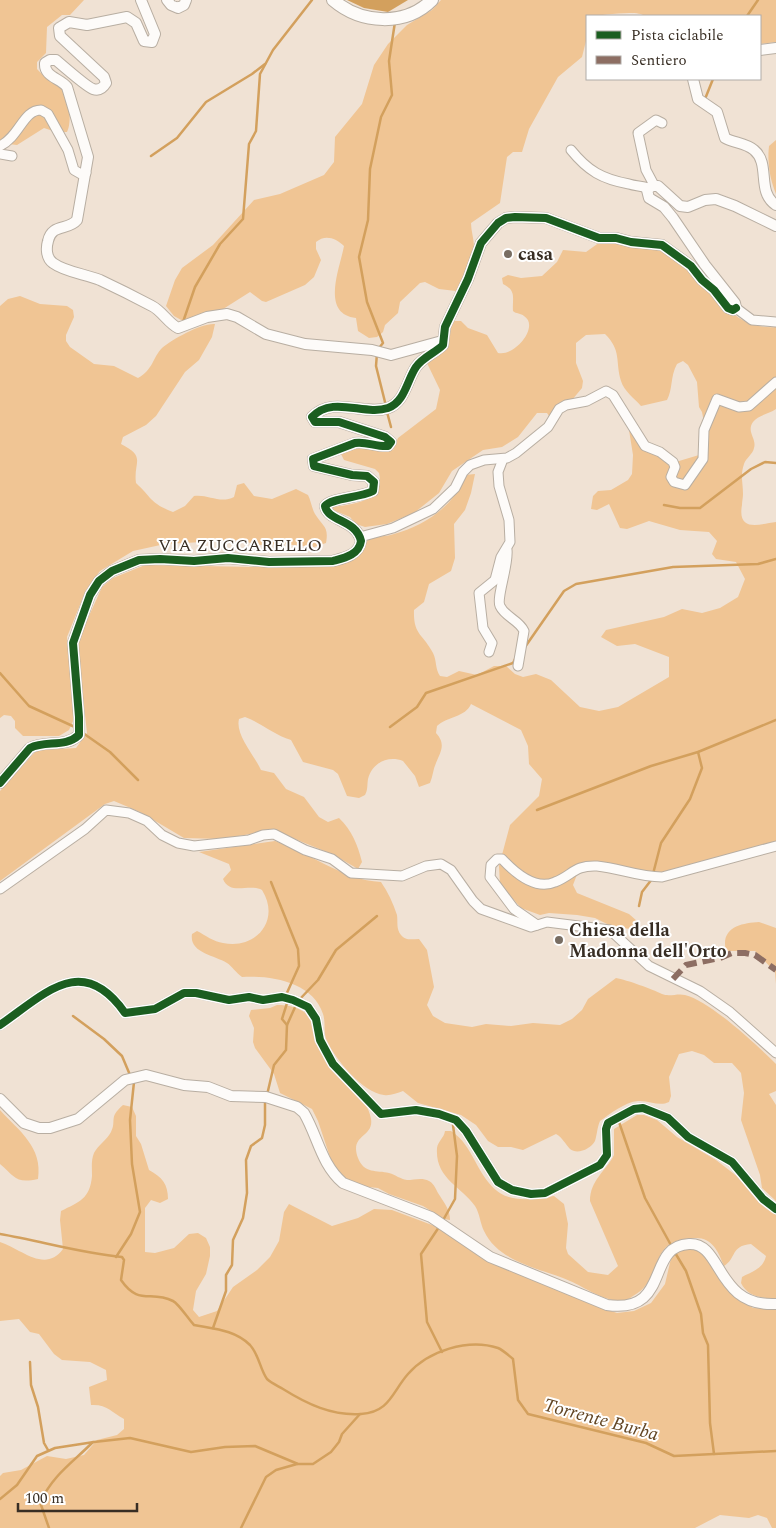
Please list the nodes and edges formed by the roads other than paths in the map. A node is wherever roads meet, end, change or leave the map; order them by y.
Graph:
1 (141, 0) edge
2 (167, 0) edge
3 (186, 0) edge
4 (333, 0) edge
5 (432, 0) edge
6 (776, 48) edge
7 (761, 50) edge
8 (692, 80) edge
9 (662, 123) dead end
10 (0, 146) edge
11 (571, 150) dead end
12 (0, 154) edge
13 (12, 156) dead end
14 (86, 173) junction
15 (651, 187) junction
16 (776, 205) edge
17 (776, 226) edge
18 (736, 308) junction
19 (776, 322) edge
20 (442, 341) junction
21 (776, 382) edge
22 (503, 458) junction
23 (360, 537) junction
24 (506, 550) junction
25 (489, 652) dead end
26 (518, 666) dead end
27 (0, 783) edge
28 (776, 846) edge
29 (0, 889) edge
30 (537, 925) junction
31 (0, 1025) edge
32 (776, 1053) edge
33 (0, 1099) edge
34 (776, 1209) edge
35 (776, 1304) edge

1 - 14 street
2 - 3 street
4 - 5 main road
6 - 7 street
8 - 16 street
9 - 15 street
10 - 14 street
11 - 15 street
12 - 13 street
14 - 20 street
15 - 17 street
15 - 18 street
18 - 19 street
18 - 20 street
20 - 23 street
21 - 22 street
22 - 23 street
22 - 24 street
23 - 27 street, VIA ZUCCARELLO
24 - 25 street
24 - 26 street
28 - 30 street
29 - 30 street
30 - 32 street
31 - 34 street
33 - 35 street

